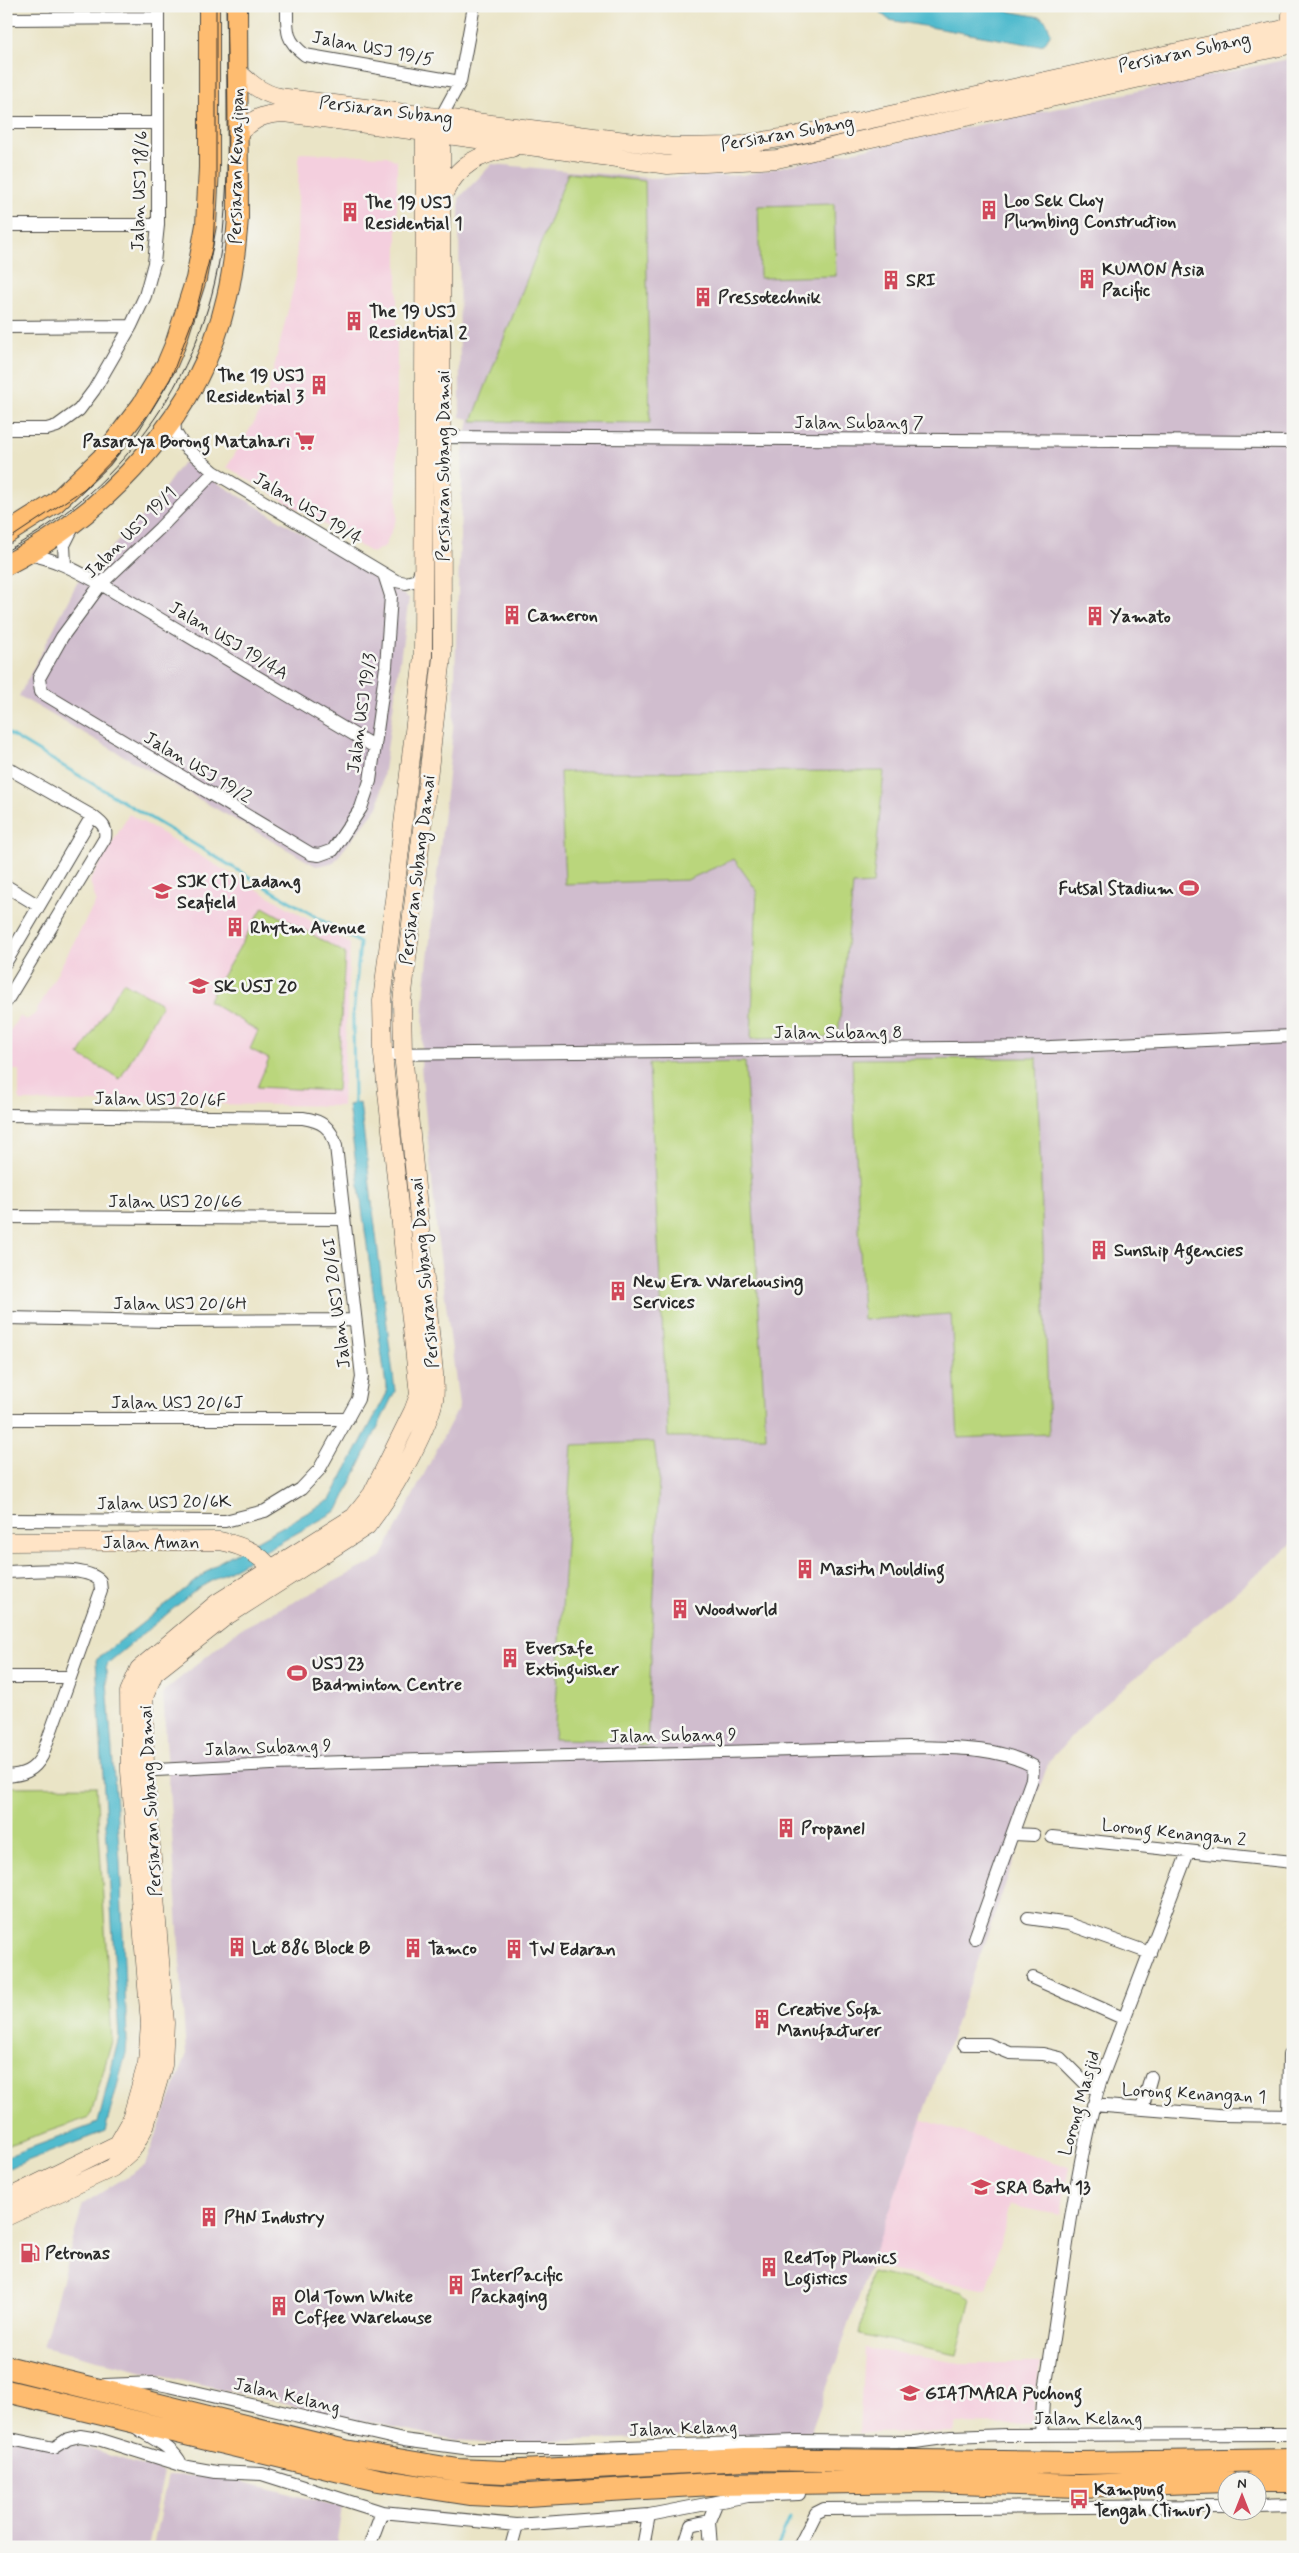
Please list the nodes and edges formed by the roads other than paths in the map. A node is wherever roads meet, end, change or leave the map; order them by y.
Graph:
1 (209, 6) edge
2 (237, 6) edge
3 (287, 6) edge
4 (474, 6) edge
5 (1292, 6) edge
6 (158, 12) edge
7 (6, 19) edge
8 (1293, 42) edge
9 (237, 70) junction
10 (460, 82) junction
11 (6, 123) edge
12 (158, 123) junction
13 (433, 124) junction
14 (380, 125) junction
15 (238, 134) junction
16 (798, 134) junction
17 (525, 145) junction
18 (803, 153) junction
19 (425, 183) junction
20 (442, 197) junction
21 (6, 225) edge
22 (158, 225) junction
23 (131, 326) junction
24 (6, 327) edge
25 (174, 416) junction
26 (6, 429) edge
27 (424, 437) junction
28 (444, 437) junction
29 (1293, 442) edge
30 (214, 472) junction
31 (79, 520) junction
32 (6, 534) edge
33 (27, 554) junction
34 (423, 562) junction
35 (6, 565) edge
36 (65, 565) junction
37 (384, 574) junction
38 (100, 584) junction
39 (47, 698) joint
40 (375, 747) junction
41 (6, 767) edge
42 (92, 816) junction
43 (333, 850) joint
44 (6, 886) edge
45 (39, 906) junction
46 (6, 962) edge
47 (6, 1002) edge
48 (1293, 1036) edge
49 (402, 1053) junction
50 (383, 1054) junction
51 (6, 1115) edge
52 (313, 1119) joint
53 (6, 1217) edge
54 (343, 1219) junction
55 (6, 1318) edge
56 (354, 1320) junction
57 (6, 1419) edge
58 (348, 1419) junction
59 (311, 1480) joint
60 (6, 1520) edge
61 (6, 1542) edge
62 (6, 1572) edge
63 (273, 1572) junction
64 (70, 1677) junction
65 (6, 1678) edge
66 (137, 1771) junction
67 (6, 1776) edge
68 (1014, 1834) junction
69 (1034, 1836) dead end
70 (1052, 1837) dead end
71 (1188, 1852) junction
72 (1293, 1862) edge
73 (1028, 1918) dead end
74 (975, 1938) dead end
75 (1150, 1953) junction
76 (1034, 1978) dead end
77 (1125, 2019) junction
78 (964, 2044) dead end
79 (1289, 2055) dead end
80 (1152, 2077) dead end
81 (1097, 2090) junction
82 (1093, 2105) junction
83 (1142, 2109) junction
84 (1290, 2116) edge
85 (6, 2199) edge
86 (6, 2217) edge
87 (6, 2367) edge
88 (82, 2387) junction
89 (6, 2391) edge
90 (128, 2421) junction
91 (1293, 2434) edge
92 (1041, 2435) junction
93 (6, 2438) edge
94 (1293, 2460) edge
95 (181, 2464) junction
96 (1216, 2481) edge
97 (1266, 2481) edge
98 (1293, 2481) edge
99 (837, 2482) junction
100 (716, 2504) junction
101 (1293, 2505) edge
102 (1216, 2506) edge
103 (1266, 2506) edge
104 (382, 2512) junction
105 (649, 2515) junction
106 (709, 2521) junction
107 (517, 2525) junction
108 (369, 2547) edge
109 (511, 2547) edge
110 (643, 2547) edge
111 (684, 2547) edge
112 (711, 2547) edge
113 (799, 2547) edge

1 - 32 main road, Persiaran Kewajipan
2 - 9 main road, Persiaran Kewajipan
3 - 10 street, Jalan USJ 19/5
4 - 10 street
5 - 16 street, Persiaran Subang
6 - 7 street
6 - 12 street, Jalan USJ 18/6
8 - 18 street, Persiaran Subang
9 - 13 street, Persiaran Subang
9 - 15 main road, Persiaran Kewajipan
10 - 13 street
11 - 12 street
12 - 22 street, Jalan USJ 18/6
13 - 14 street, Persiaran Subang
13 - 16 street, Persiaran Subang
13 - 17 street, Persiaran Subang
13 - 19 street, Persiaran Subang Damai
13 - 20 street, Persiaran Subang Damai
14 - 15 street, Persiaran Subang
14 - 19 street
15 - 25 main road, Persiaran Kewajipan
16 - 18 street
17 - 18 street, Persiaran Subang
17 - 20 street
19 - 27 street, Persiaran Subang Damai
20 - 28 street, Persiaran Subang Damai
21 - 22 street
22 - 23 street, Jalan USJ 18/6
23 - 24 street
23 - 26 street, Jalan USJ 18/6
25 - 30 street, Jalan USJ 19/4
25 - 31 main road, Persiaran Kewajipan
27 - 28 street, Jalan Subang 7
27 - 34 street, Persiaran Subang Damai
28 - 29 street, Jalan Subang 7
28 - 49 street, Persiaran Subang Damai
30 - 37 street, Jalan USJ 19/4
30 - 38 street, Jalan USJ 19/1
31 - 33 main road, Persiaran Kewajipan
31 - 36 street
33 - 35 main road, Persiaran Kewajipan
33 - 36 street, Jalan USJ 19/4A
34 - 37 street, Jalan USJ 19/4
34 - 50 street, Persiaran Subang Damai
36 - 38 street, Jalan USJ 19/4A
37 - 40 street, Jalan USJ 19/3
38 - 39 street, Jalan USJ 19/1
38 - 40 street, Jalan USJ 19/4A
39 - 43 street, Jalan USJ 19/2
40 - 43 street, Jalan USJ 19/3
41 - 42 street
42 - 45 street
42 - 47 street
44 - 45 street
45 - 46 street
48 - 49 street, Jalan Subang 8
49 - 50 street, Jalan Subang 8
49 - 63 street, Persiaran Subang Damai
50 - 63 street, Persiaran Subang Damai
51 - 52 street, Jalan USJ 20/6F
52 - 54 street, Jalan USJ 20/6I
53 - 54 street, Jalan USJ 20/6G
54 - 56 street, Jalan USJ 20/6I
55 - 56 street, Jalan USJ 20/6H
56 - 58 street, Jalan USJ 20/6I
57 - 58 street, Jalan USJ 20/6J
58 - 59 street, Jalan USJ 20/6I
59 - 60 street, Jalan USJ 20/6K
61 - 63 street, Jalan Aman
62 - 64 street
63 - 66 street, Persiaran Subang Damai
64 - 65 street
64 - 67 street
66 - 68 street, Jalan Subang 9
66 - 85 street, Persiaran Subang Damai
66 - 86 street, Persiaran Subang Damai
68 - 69 street
68 - 74 street, Jalan Subang 9
70 - 71 street, Lorong Kenangan 2
71 - 72 street, Lorong Kenangan 2
71 - 75 street, Lorong Masjid
73 - 75 street
75 - 77 street, Lorong Masjid
76 - 77 street
77 - 81 street, Lorong Masjid
78 - 81 street
79 - 84 street
80 - 83 street
81 - 82 street, Lorong Masjid
82 - 83 street, Lorong Kenangan 1
82 - 92 street, Lorong Masjid
83 - 84 street, Lorong Kenangan 1
87 - 88 highway
88 - 92 street, Jalan Kelang
88 - 94 highway
89 - 90 highway
90 - 95 street
90 - 99 highway
91 - 92 street, Jalan Kelang
93 - 95 street
95 - 104 street
96 - 99 highway
97 - 98 highway
99 - 100 street
100 - 105 street
100 - 106 street
101 - 103 street
102 - 113 street
104 - 107 street
104 - 108 street
105 - 107 street
105 - 110 street
106 - 111 street
106 - 112 street
107 - 109 street

